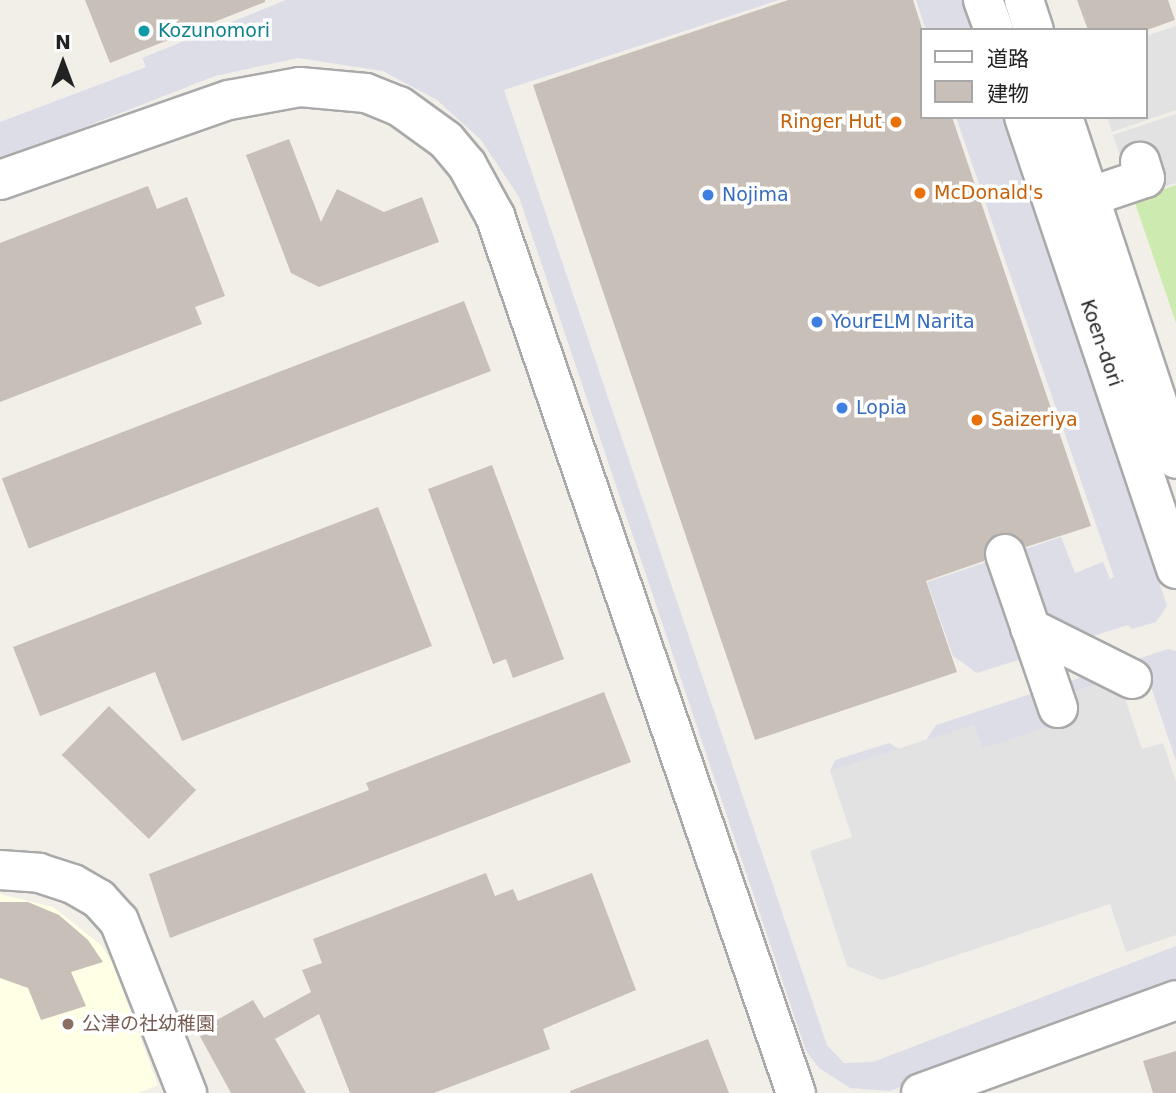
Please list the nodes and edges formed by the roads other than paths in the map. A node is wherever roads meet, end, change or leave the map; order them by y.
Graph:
1 (984, 0) edge
2 (1024, 0) edge
3 (993, 28) edge
4 (1033, 28) edge
5 (1025, 119) edge
6 (1064, 119) edge
7 (1139, 162) dead end
8 (0, 180) edge
9 (1089, 197) junction
10 (1170, 421) edge
11 (1176, 459) edge
12 (1005, 554) dead end
13 (1176, 569) edge
14 (1030, 628) junction
15 (1132, 679) dead end
16 (1058, 708) dead end
17 (0, 870) edge
18 (1176, 1000) edge
19 (187, 1093) edge
20 (796, 1093) edge
21 (921, 1093) edge

1 - 3 street
2 - 4 street
5 - 13 street, Koen-dori
6 - 9 street, Koen-dori
7 - 9 street
8 - 20 street
9 - 10 street, Koen-dori
10 - 11 street, Koen-dori
12 - 14 street
14 - 15 street
14 - 16 street
17 - 19 street
18 - 21 street

